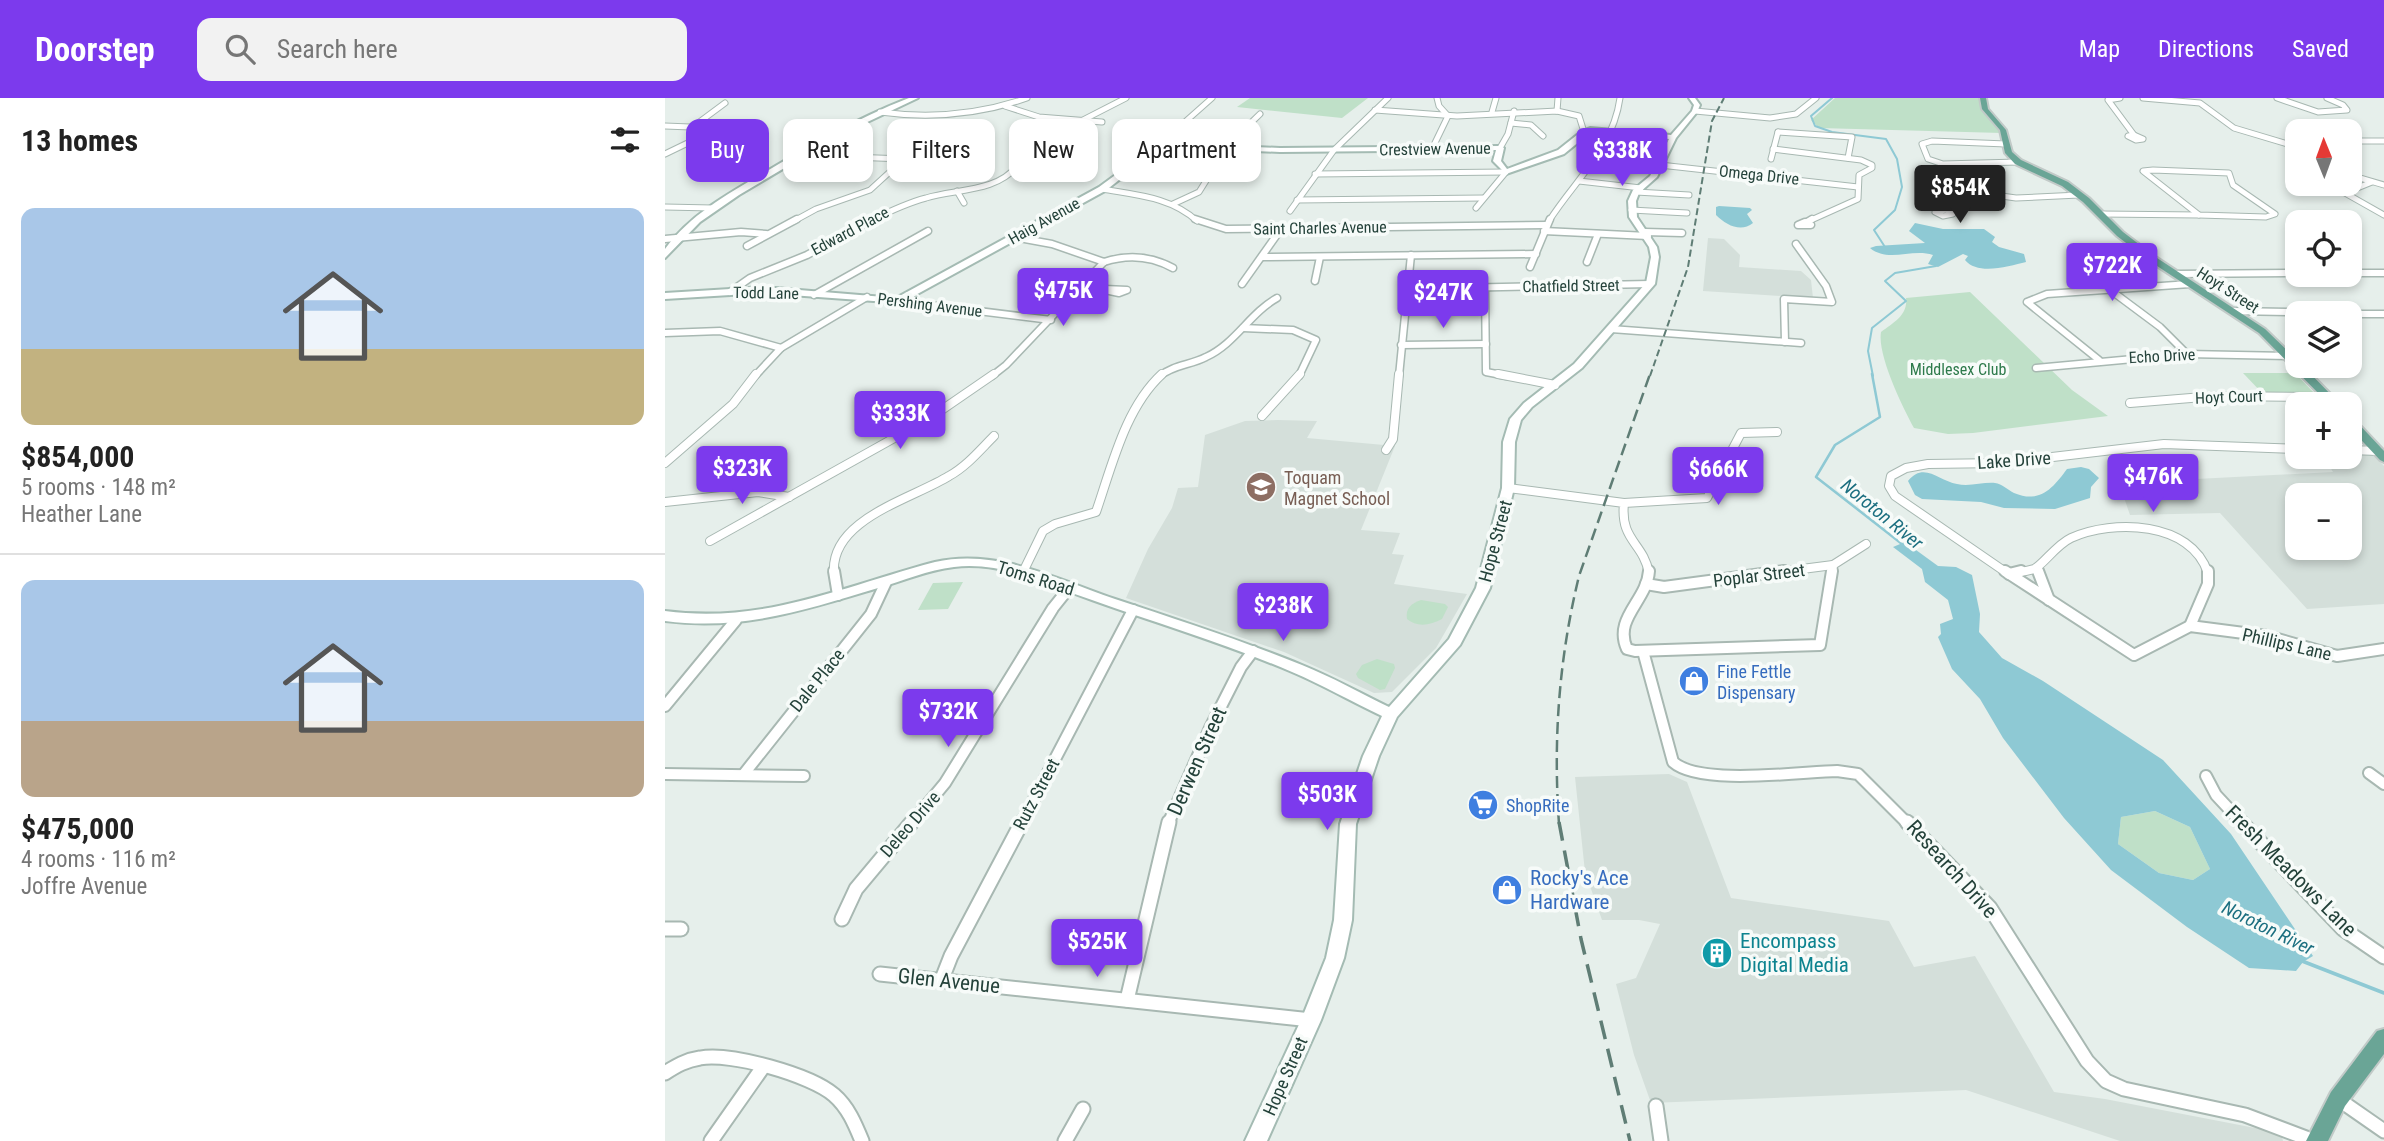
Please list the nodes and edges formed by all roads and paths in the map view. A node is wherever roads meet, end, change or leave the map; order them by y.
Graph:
1 (915, 98) edge
2 (1027, 98) edge
3 (1126, 98) edge
4 (1212, 98) edge
5 (1388, 98) edge
6 (1437, 98) edge
7 (1496, 98) edge
8 (1558, 98) edge
9 (1620, 98) edge
10 (1692, 98) edge
11 (1816, 98) edge
12 (1983, 98) edge
13 (2120, 98) edge
14 (2143, 98) edge
15 (2277, 98) edge
16 (2327, 98) edge
17 (726, 103) dead end
18 (1004, 106) junction
19 (1375, 110) junction
20 (1514, 111) junction
21 (1557, 111) junction
22 (1695, 111) junction
23 (880, 112) junction
24 (1492, 112) junction
25 (1260, 114) dead end
26 (1448, 116) junction
27 (1770, 118) junction
28 (703, 119) edge
29 (864, 119) edge
30 (1060, 119) edge
31 (1085, 119) edge
32 (1188, 119) edge
33 (1255, 119) edge
34 (1098, 121) edge
35 (1102, 121) dead end
36 (1511, 123) junction
37 (665, 126) edge
38 (686, 127) edge
39 (1611, 131) junction
40 (1584, 132) junction
41 (1778, 132) junction
42 (2134, 135) dead end
43 (1543, 136) dead end
44 (1673, 137) junction
45 (2363, 141) edge
46 (2384, 141) edge
47 (2285, 143) edge
48 (686, 144) edge
49 (2006, 144) junction
50 (1500, 148) junction
51 (1261, 149) edge
52 (1432, 149) junction
53 (1773, 149) junction
54 (1334, 150) junction
55 (665, 154) edge
56 (1848, 158) junction
57 (1771, 159) dead end
58 (2018, 162) junction
59 (1660, 165) junction
60 (1506, 172) junction
61 (1009, 173) edge
62 (887, 174) edge
63 (1315, 174) junction
64 (2363, 179) edge
65 (1112, 181) edge
66 (1579, 181) junction
67 (754, 182) edge
68 (1208, 182) edge
69 (2372, 182) junction
70 (2384, 186) edge
71 (1858, 187) junction
72 (1102, 189) junction
73 (1639, 190) junction
74 (957, 191) junction
75 (1689, 195) dead end
76 (2079, 195) junction
77 (1483, 198) junction
78 (1297, 200) junction
79 (964, 203) dead end
80 (1173, 204) junction
81 (665, 207) edge
82 (712, 208) junction
83 (1476, 208) dead end
84 (1631, 210) junction
85 (1940, 210) dead end
86 (1290, 211) dead end
87 (1687, 213) dead end
88 (2101, 214) junction
89 (2199, 215) junction
90 (2384, 216) edge
91 (1807, 222) dead end
92 (1546, 228) junction
93 (1281, 229) junction
94 (927, 232) dead end
95 (1682, 233) dead end
96 (767, 234) junction
97 (1598, 234) junction
98 (1646, 234) junction
99 (1013, 237) junction
100 (676, 238) junction
101 (665, 239) edge
102 (1796, 244) dead end
103 (747, 246) dead end
104 (1535, 254) junction
105 (1411, 255) junction
106 (665, 256) edge
107 (1262, 257) junction
108 (1320, 257) junction
109 (1104, 262) junction
110 (1587, 262) dead end
111 (1530, 267) dead end
112 (1173, 268) dead end
113 (2285, 273) edge
114 (2362, 273) edge
115 (2384, 273) edge
116 (2176, 274) junction
117 (1315, 281) dead end
118 (1242, 284) dead end
119 (1650, 284) junction
120 (2190, 284) junction
121 (1485, 287) junction
122 (1081, 288) junction
123 (1407, 289) junction
124 (2109, 289) junction
125 (1105, 290) dead end
126 (730, 292) junction
127 (814, 295) junction
128 (665, 296) edge
129 (867, 297) junction
130 (1277, 298) dead end
131 (898, 301) junction
132 (2232, 311) junction
133 (2285, 312) edge
134 (2362, 314) edge
135 (2384, 314) edge
136 (1051, 320) junction
137 (1243, 328) junction
138 (1611, 329) junction
139 (665, 333) edge
140 (1785, 342) junction
141 (1801, 342) dead end
142 (1486, 344) junction
143 (1401, 345) junction
144 (781, 348) junction
145 (2285, 353) edge
146 (2187, 354) junction
147 (2285, 356) edge
148 (2099, 360) junction
149 (2036, 368) dead end
150 (2309, 378) edge
151 (1555, 385) junction
152 (2322, 392) edge
153 (2285, 399) edge
154 (2130, 403) dead end
155 (1262, 416) dead end
156 (1777, 432) dead end
157 (2362, 434) edge
158 (994, 436) dead end
159 (2285, 449) edge
160 (1386, 450) dead end
161 (2362, 452) edge
162 (2381, 454) edge
163 (665, 463) edge
164 (1509, 488) junction
165 (789, 497) junction
166 (665, 502) edge
167 (1625, 503) junction
168 (710, 541) dead end
169 (1866, 544) dead end
170 (1833, 565) junction
171 (2037, 568) junction
172 (1023, 572) junction
173 (2009, 574) junction
174 (886, 582) junction
175 (1646, 584) junction
176 (1069, 588) junction
177 (838, 595) junction
178 (2049, 600) junction
179 (1133, 610) junction
180 (665, 616) edge
181 (736, 620) junction
182 (2190, 626) junction
183 (2384, 649) edge
184 (1253, 651) junction
185 (1643, 651) junction
186 (665, 706) edge
187 (1391, 713) junction
188 (2369, 773) dead end
189 (665, 774) edge
190 (743, 775) junction
191 (804, 776) dead end
192 (2206, 776) dead end
193 (2384, 784) edge
194 (842, 919) dead end
195 (665, 929) edge
196 (681, 929) dead end
197 (2384, 957) edge
198 (880, 974) dead end
199 (942, 979) junction
200 (1128, 1000) junction
201 (1311, 1020) junction
202 (2384, 1038) edge
203 (763, 1067) junction
204 (665, 1073) edge
205 (2338, 1099) junction
206 (1656, 1106) dead end
207 (1083, 1109) dead end
208 (2384, 1131) edge
209 (711, 1141) edge
210 (862, 1141) edge
211 (1065, 1141) edge
212 (1256, 1141) edge
213 (1661, 1141) edge
214 (2315, 1141) edge

1 - 23 street
2 - 18 street
3 - 31 street
4 - 32 street, Haig Avenue
5 - 19 street
6 - 26 street
7 - 24 street
8 - 21 street
9 - 39 street
10 - 22 street
11 - 27 street
12 - 49 main road
13 - 42 street
14 - 47 street
15 - 16 street
17 - 28 street
18 - 23 street
18 - 30 street
19 - 26 street
19 - 54 street
20 - 21 street
20 - 24 street
20 - 36 street
21 - 40 street
22 - 27 street
22 - 44 street
23 - 29 street
24 - 26 street
25 - 33 street
26 - 52 street
27 - 41 street
34 - 35 street
36 - 43 street
36 - 50 street
37 - 38 street
39 - 40 street
39 - 44 street
39 - 66 street
40 - 60 street
41 - 53 street
41 - 56 street
44 - 59 street
45 - 46 street
48 - 55 street
49 - 58 main road
49 - 58 street
50 - 52 street, Crestview Avenue
50 - 60 street
51 - 54 street, Crestview Avenue
52 - 54 street, Crestview Avenue
53 - 56 street, Omega Drive
53 - 57 street
54 - 63 street
56 - 71 street, Omega Drive
58 - 76 main road, Hoyt Street
59 - 71 street, Omega Drive
59 - 73 street
60 - 63 street
60 - 77 street
61 - 74 street, Edward Place
62 - 96 street
63 - 78 street
64 - 69 street
65 - 72 street, Haig Avenue
66 - 73 street
66 - 92 street
67 - 82 street
68 - 80 street
69 - 70 street
69 - 90 street
71 - 91 street, Omega Drive
72 - 80 street, Saint Charles Avenue
72 - 99 street, Haig Avenue
73 - 75 street
73 - 84 street
74 - 79 street
74 - 126 street, Edward Place
76 - 85 street
76 - 88 main road, Hoyt Street
77 - 78 street
77 - 83 street
78 - 86 street
80 - 93 street, Saint Charles Avenue
81 - 82 street
82 - 100 street
84 - 87 street
84 - 98 street
88 - 89 street
88 - 116 main road, Hoyt Street
89 - 89 street
92 - 93 street, Saint Charles Avenue
92 - 97 street, Saint Charles Avenue
92 - 104 street
93 - 107 street
94 - 127 street
95 - 98 street, Saint Charles Avenue
96 - 100 street
96 - 103 street
97 - 98 street, Saint Charles Avenue
97 - 110 street
98 - 119 street
99 - 109 street
99 - 131 street, Haig Avenue
100 - 101 street
100 - 106 street
102 - 140 street
104 - 105 street
104 - 111 street
105 - 108 street
105 - 123 street
107 - 108 street
107 - 118 street
108 - 117 street
109 - 112 street
109 - 122 street
113 - 116 street
114 - 115 street
116 - 120 main road, Hoyt Street
119 - 121 street, Chatfield Street
119 - 138 street, Hope Street
120 - 124 street
120 - 132 main road, Hoyt Street
121 - 123 street, Chatfield Street
121 - 142 street
122 - 125 street
122 - 136 street
123 - 143 street
124 - 146 street
124 - 148 street
126 - 127 street, Todd Lane
126 - 128 street, Todd Lane
127 - 129 street, Todd Lane
129 - 131 street, Pershing Avenue
129 - 144 street, Pershing Avenue
130 - 137 street
131 - 136 street, Pershing Avenue
132 - 133 street
132 - 145 main road, Hoyt Street
134 - 135 street
136 - 165 street
137 - 155 street
137 - 172 street
138 - 140 street
138 - 151 street, Hope Street
139 - 144 street
140 - 141 street
142 - 143 street
142 - 151 street
143 - 160 street
144 - 163 street, Pershing Avenue
146 - 147 street, Echo Drive
146 - 148 street, Echo Drive
148 - 149 street, Echo Drive
150 - 152 main road, Hoyt Street
151 - 164 street, Hope Street
153 - 154 street, Hoyt Court
156 - 167 street
157 - 162 main road
158 - 177 street
159 - 173 street, Lake Drive
161 - 162 street
164 - 167 street
164 - 187 street, Hope Street
165 - 166 street
165 - 168 street
167 - 175 street
169 - 170 street, Poplar Street
170 - 175 street, Poplar Street
170 - 185 street
171 - 173 street
171 - 178 street
171 - 182 street
172 - 174 street, Toms Road
172 - 176 street, Toms Road
173 - 178 street
174 - 177 street, Toms Road
174 - 190 street, Dale Place
175 - 185 street
176 - 179 street, Toms Road
176 - 194 street, Deleo Drive
177 - 181 street, Toms Road
178 - 182 street
179 - 184 street, Toms Road
179 - 199 street, Rutz Street
180 - 181 street, Toms Road
181 - 186 street
182 - 183 street, Phillips Lane
184 - 187 street, Toms Road
184 - 200 street, Derwen Street
185 - 214 street, Research Drive
187 - 201 street, Hope Street
188 - 193 street
189 - 190 street
190 - 191 street
192 - 197 street, Fresh Meadows Lane
195 - 196 street
198 - 199 street, Glen Avenue
199 - 200 street, Glen Avenue
200 - 201 street, Glen Avenue
201 - 212 street, Hope Street
202 - 205 main road
203 - 204 street
203 - 209 street
203 - 210 street
205 - 208 street
205 - 214 main road
206 - 213 street
207 - 211 street

